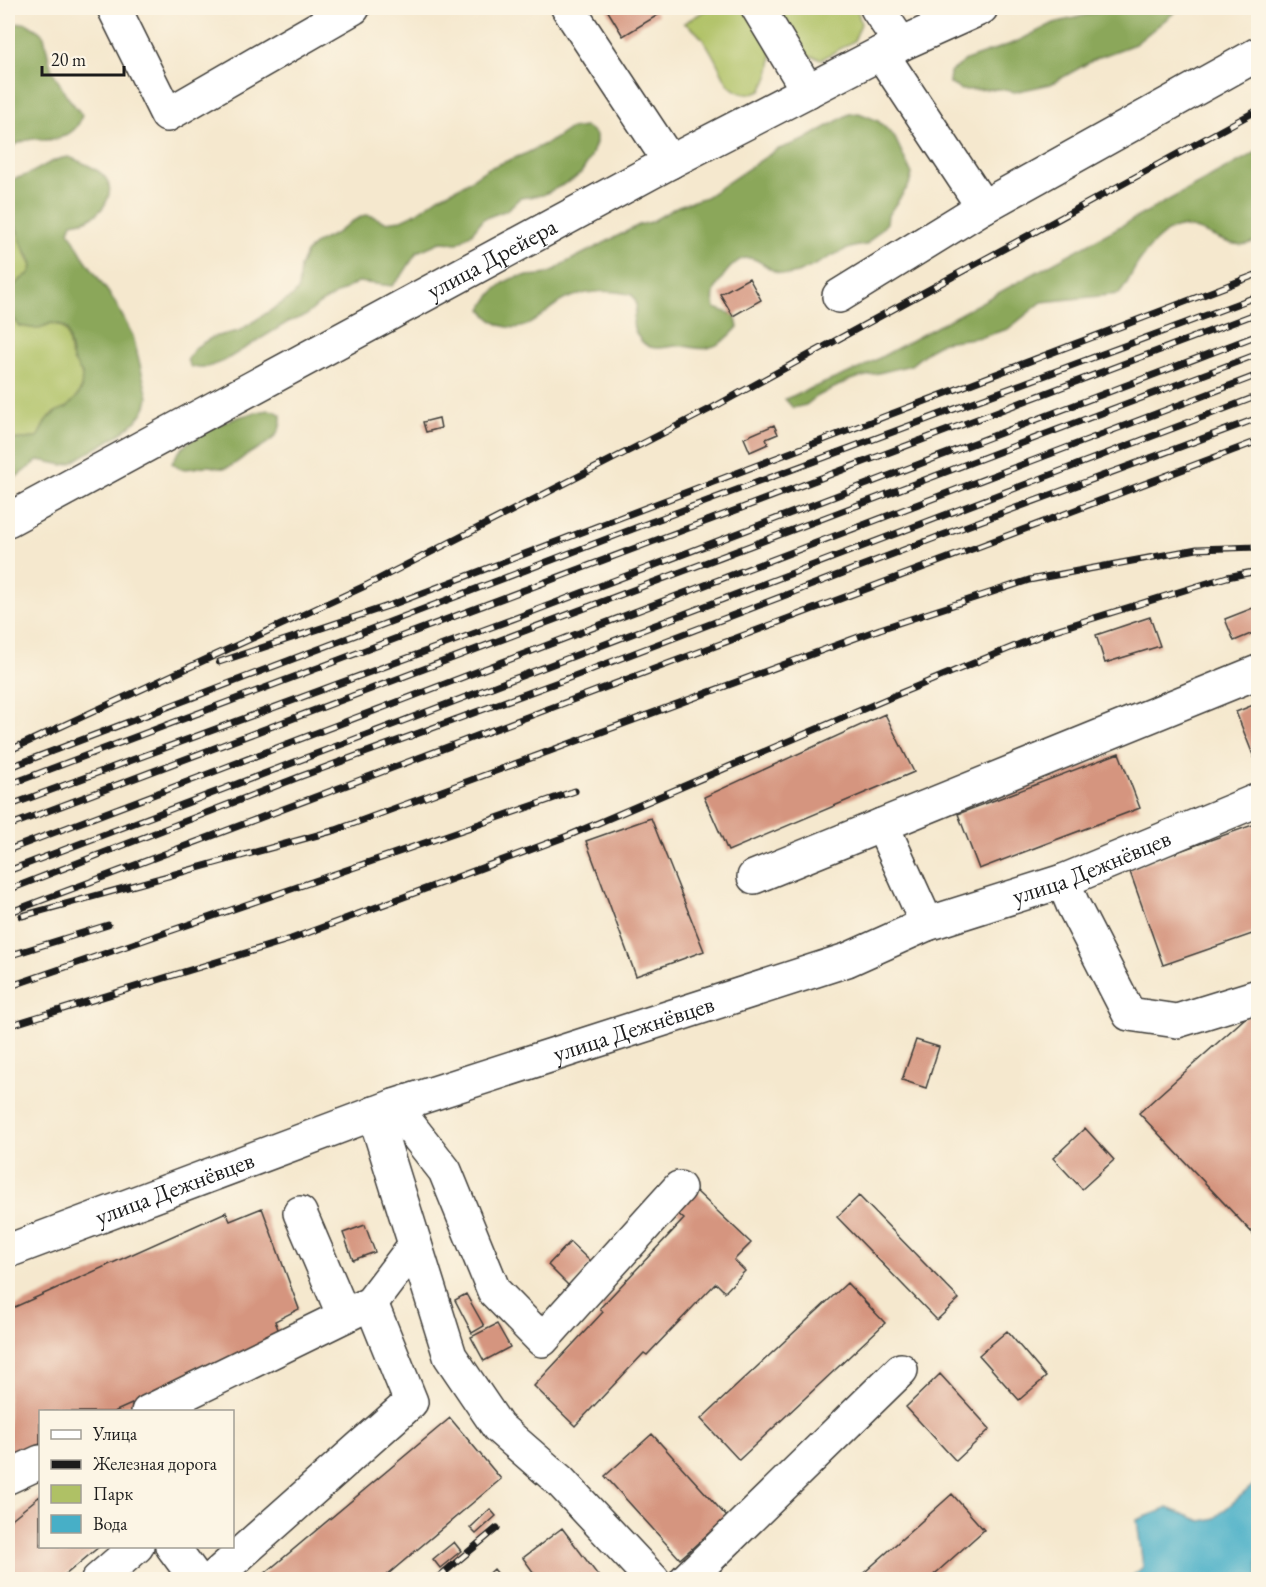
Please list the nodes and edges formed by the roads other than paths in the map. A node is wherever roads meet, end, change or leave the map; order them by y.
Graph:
1 (114, 8) edge
2 (353, 8) edge
3 (568, 8) edge
4 (758, 8) edge
5 (877, 8) edge
6 (981, 8) edge
7 (891, 49) junction
8 (1258, 54) edge
9 (808, 91) junction
10 (670, 162) junction
11 (983, 207) junction
12 (839, 296) dead end
13 (8, 520) edge
14 (1258, 672) edge
15 (1258, 800) edge
16 (882, 825) junction
17 (754, 877) dead end
18 (1062, 881) junction
19 (927, 924) junction
20 (1258, 996) edge
21 (384, 1110) junction
22 (679, 1188) dead end
23 (300, 1213) dead end
24 (415, 1245) junction
25 (8, 1251) edge
26 (357, 1309) junction
27 (901, 1370) dead end
28 (152, 1410) edge
29 (39, 1462) edge
30 (8, 1477) edge
31 (135, 1548) edge
32 (173, 1548) edge
33 (98, 1580) edge
34 (197, 1580) edge
35 (211, 1580) edge
36 (653, 1580) edge
37 (686, 1580) edge

1 - 2 street
3 - 10 street
4 - 9 street
5 - 7 street
6 - 7 street, улица Дрейера
7 - 9 street, улица Дрейера
7 - 11 street
8 - 11 street
9 - 10 street, улица Дрейера
10 - 13 street, улица Дрейера
11 - 12 street
14 - 16 street
15 - 18 street, улица Дежнёвцев
16 - 17 street
16 - 19 street
18 - 19 street, улица Дежнёвцев
18 - 20 street
19 - 21 street, улица Дежнёвцев
21 - 22 street
21 - 24 street
21 - 25 street, улица Дежнёвцев
23 - 26 street
24 - 26 street
24 - 36 street
26 - 28 street
26 - 35 street
27 - 37 street
29 - 30 street
31 - 33 street
32 - 34 street

